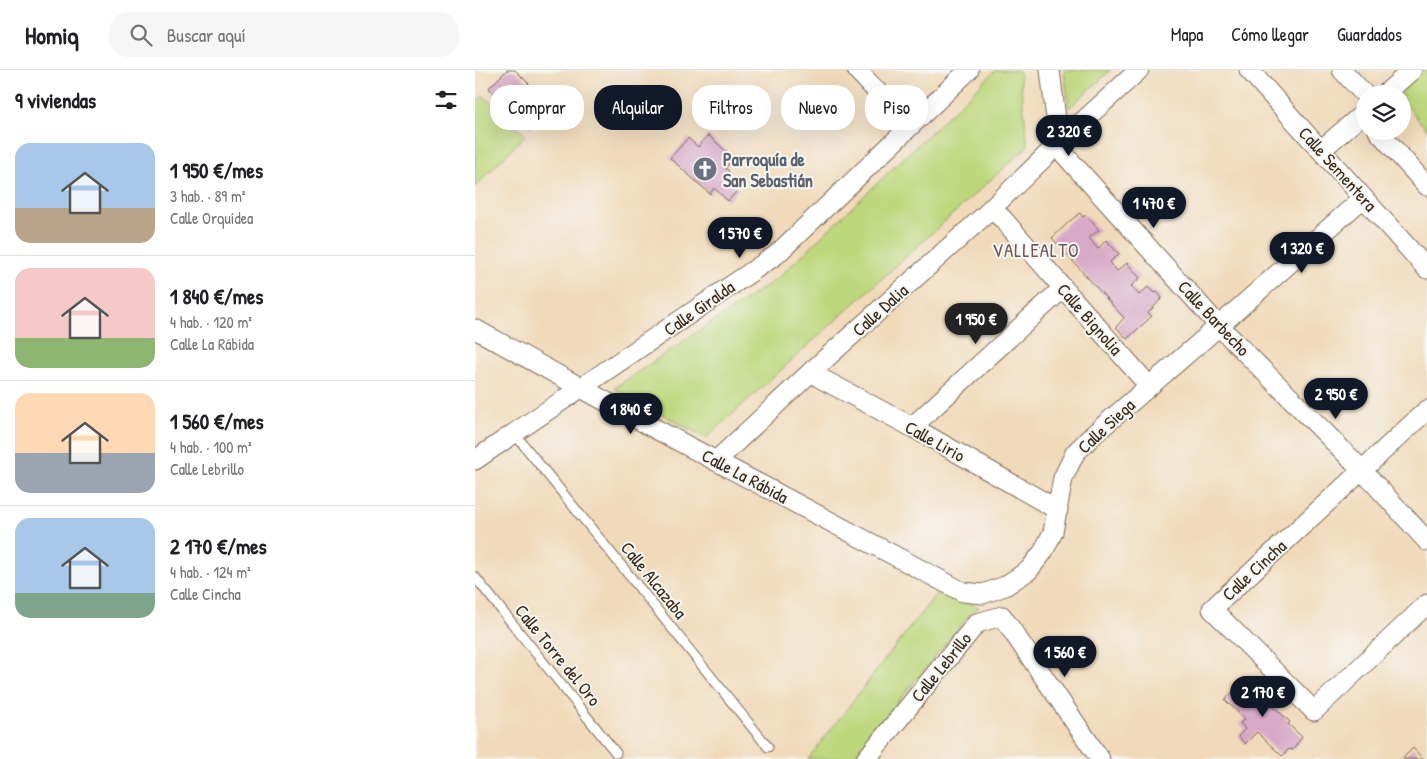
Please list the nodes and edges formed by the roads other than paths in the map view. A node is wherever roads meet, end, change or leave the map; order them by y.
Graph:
1 (857, 70) edge
2 (969, 70) edge
3 (1049, 70) edge
4 (1139, 70) edge
5 (1249, 70) edge
6 (1342, 70) edge
7 (1412, 70) edge
8 (871, 85) edge
9 (1395, 85) edge
10 (1356, 95) edge
11 (928, 108) edge
12 (1356, 117) edge
13 (905, 130) edge
14 (1386, 140) edge
15 (1059, 143) junction
16 (1321, 150) junction
17 (1427, 186) edge
18 (1363, 198) junction
19 (990, 210) junction
20 (1427, 269) edge
21 (1063, 288) junction
22 (1219, 326) junction
23 (475, 329) edge
24 (813, 370) junction
25 (1149, 386) junction
26 (582, 388) junction
27 (1427, 410) edge
28 (912, 427) junction
29 (514, 433) junction
30 (475, 460) edge
31 (716, 461) junction
32 (1362, 470) junction
33 (1058, 510) junction
34 (1427, 541) edge
35 (475, 577) edge
36 (963, 592) joint
37 (1427, 604) edge
38 (768, 747) dead end
39 (616, 753) dead end
40 (1090, 754) edge
41 (867, 759) edge

1 - 8 street
2 - 11 street, Calle Giralda
3 - 15 street, Calle Barbecho
4 - 15 street, Calle Dalia
5 - 16 street, Calle Sementera
6 - 10 street
7 - 9 street
12 - 16 street
13 - 26 street, Calle Giralda
14 - 17 street
15 - 19 street, Calle Dalia
15 - 22 street, Calle Barbecho
16 - 18 street, Calle Sementera
18 - 20 street, Calle Sementera
18 - 22 street, Calle Siega
19 - 21 street, Calle Bignolia
19 - 24 street, Calle Dalia
21 - 25 street, Calle Bignolia
21 - 28 street
22 - 25 street, Calle Siega
22 - 32 street, Calle Barbecho
23 - 26 street, Calle La Rábida
24 - 28 street, Calle Lirio
24 - 31 street, Calle Dalia
25 - 33 street, Calle Siega
26 - 29 street, Calle Giralda
26 - 31 street, Calle La Rábida
27 - 32 street, Calle Cincha
28 - 33 street, Calle Lirio
29 - 30 street, Calle Giralda
29 - 38 lane, Calle Alcazaba
31 - 36 street, Calle La Rábida
32 - 34 street, Calle Barbecho
32 - 37 street, Calle Cincha
33 - 36 street, Calle Siega
35 - 39 lane, Calle Torre del Oro
40 - 41 street, Calle Lebrillo

